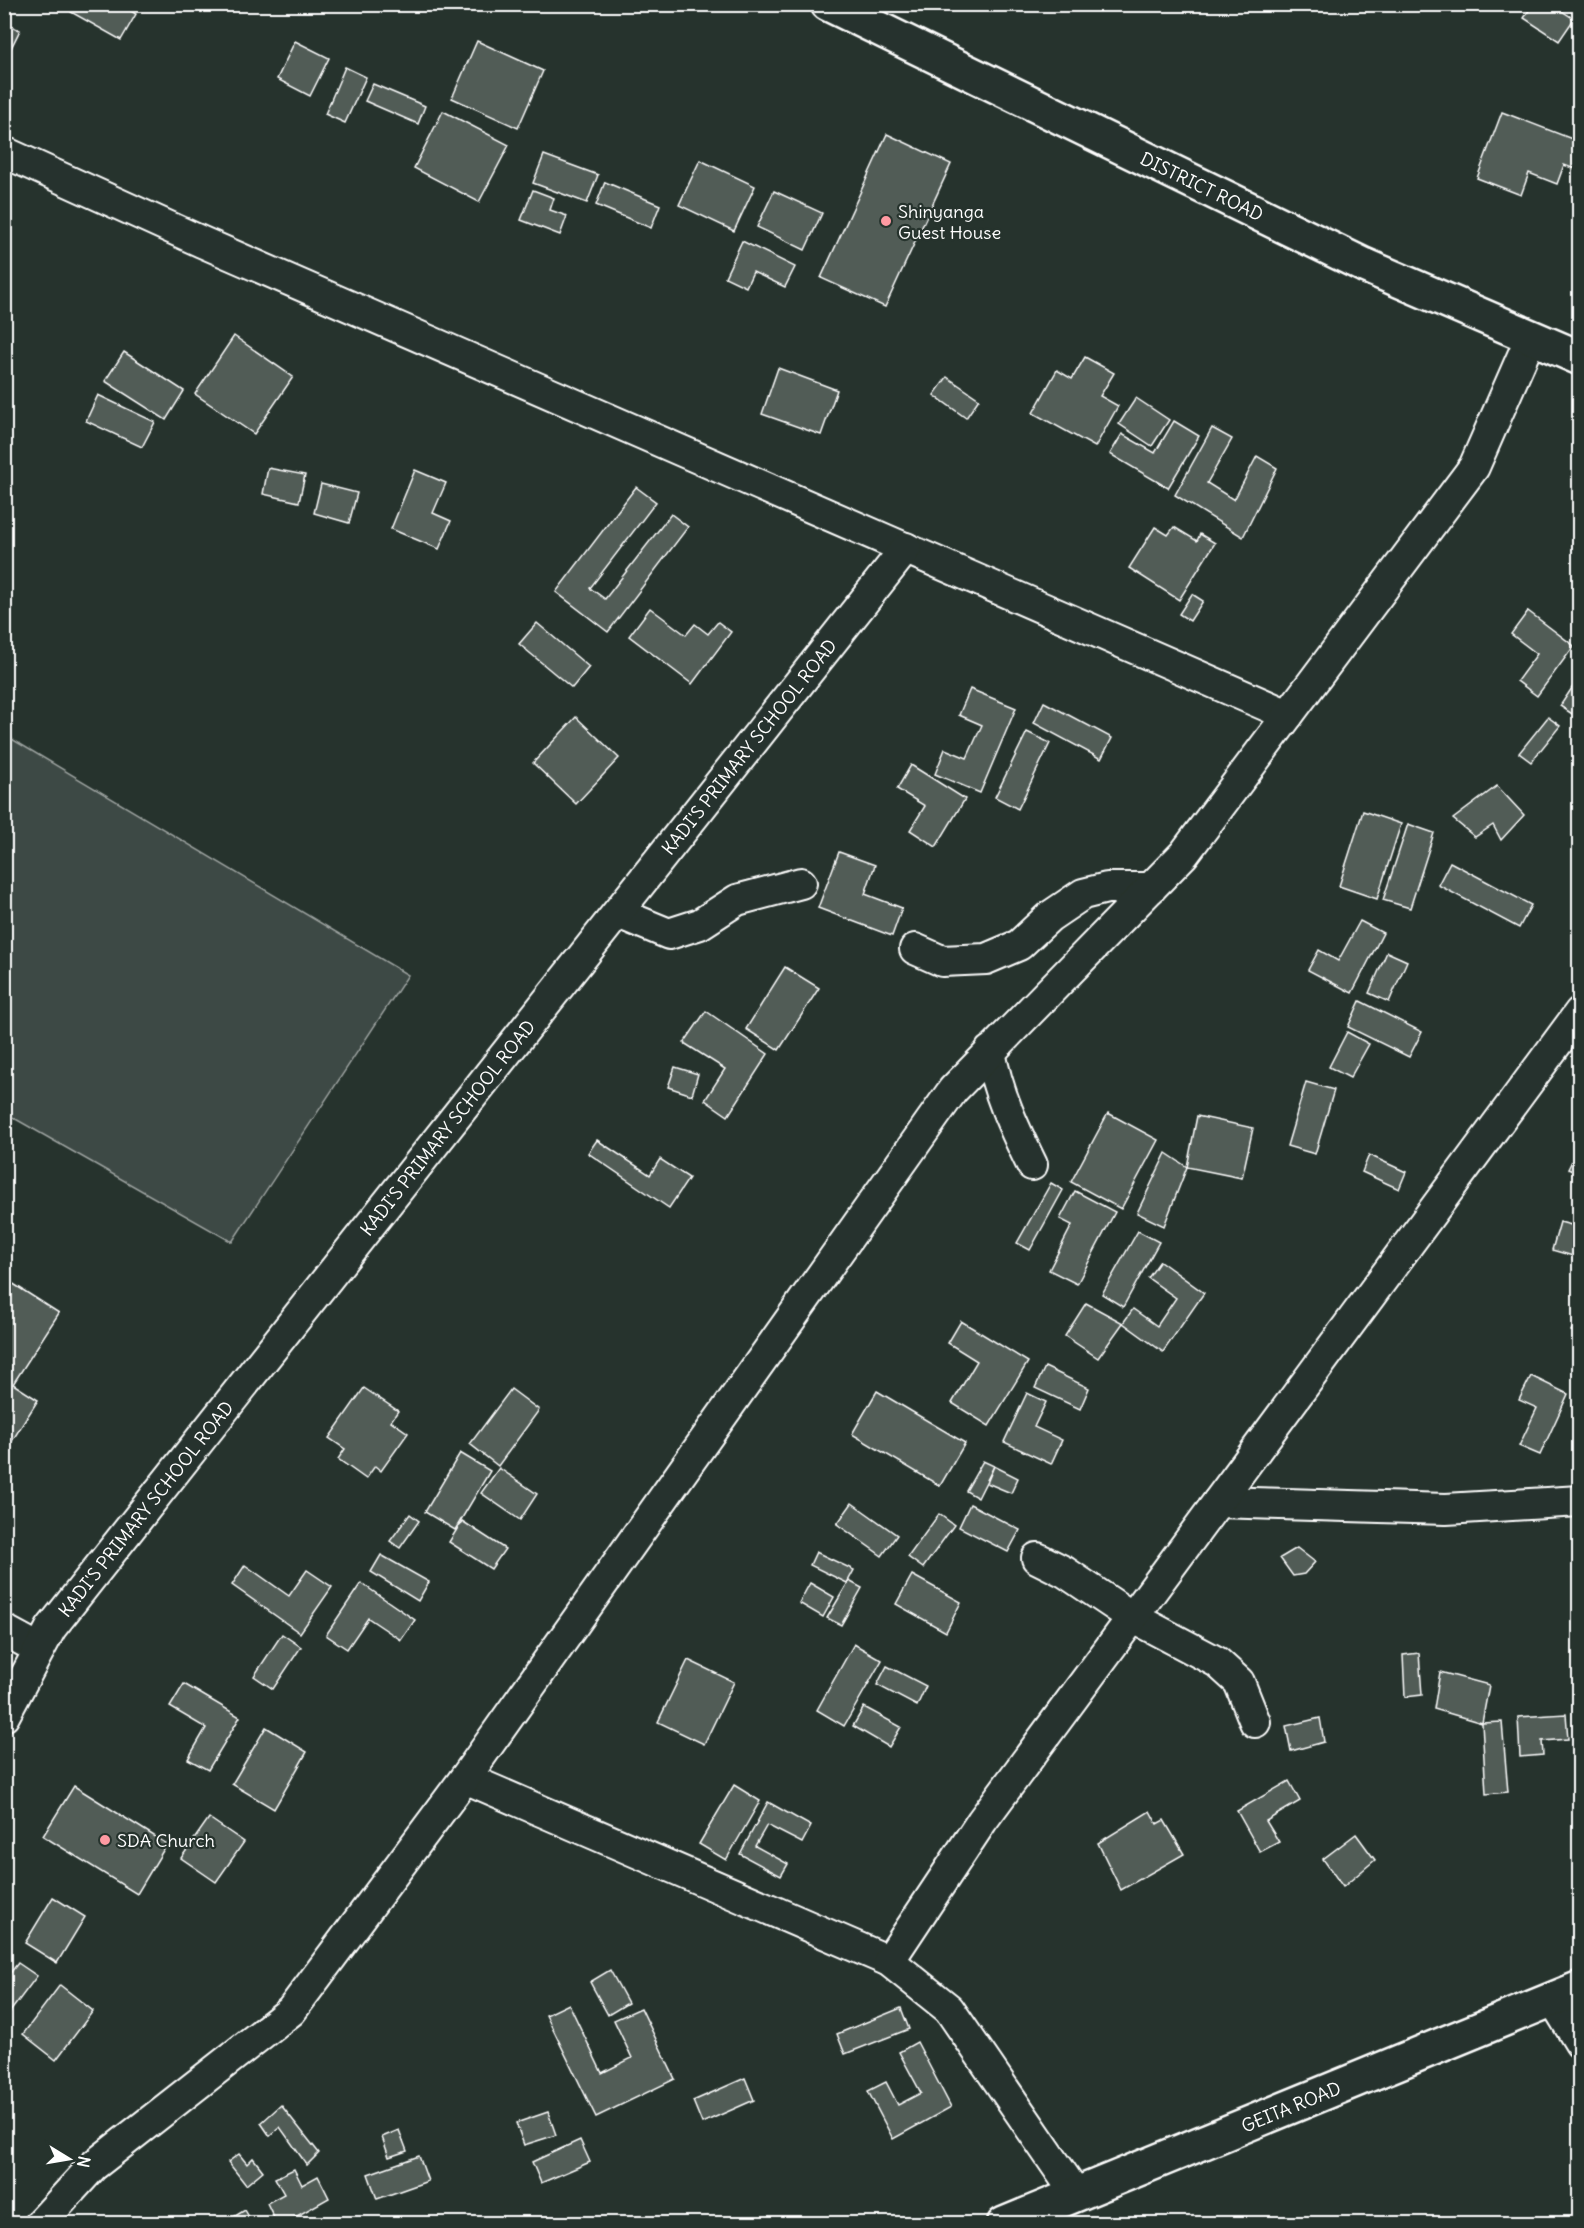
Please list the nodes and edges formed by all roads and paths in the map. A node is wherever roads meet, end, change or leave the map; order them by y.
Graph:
1 (828, 4) edge
2 (4, 152) edge
3 (1531, 337) junction
4 (1580, 358) edge
5 (906, 548) junction
6 (1288, 715) junction
7 (801, 883) dead end
8 (1151, 888) junction
9 (618, 913) junction
10 (915, 949) dead end
11 (1580, 1012) edge
12 (990, 1051) junction
13 (1032, 1165) dead end
14 (1580, 1501) edge
15 (1218, 1502) junction
16 (1037, 1558) dead end
17 (1132, 1617) junction
18 (4, 1630) edge
19 (39, 1649) junction
20 (4, 1716) edge
21 (1255, 1722) dead end
22 (465, 1778) junction
23 (888, 1961) junction
24 (1566, 1994) edge
25 (1580, 2043) edge
26 (1076, 2194) junction
27 (40, 2223) edge
28 (1004, 2223) edge

1 - 3 street, DISTRICT ROAD
2 - 5 street
3 - 4 street, DISTRICT ROAD
3 - 6 street
5 - 6 street
5 - 9 street, KADI'S PRIMARY SCHOOL ROAD
6 - 8 street
7 - 9 street
8 - 10 street
8 - 12 street
9 - 19 street, KADI'S PRIMARY SCHOOL ROAD
11 - 15 street
12 - 13 street
12 - 22 street
14 - 15 street
15 - 17 street
16 - 17 street
17 - 21 street
17 - 23 street
18 - 19 street
19 - 20 street, KADI'S PRIMARY SCHOOL ROAD
22 - 23 street
22 - 27 street
23 - 26 street
24 - 25 street
24 - 26 street, GEITA ROAD
26 - 28 street, GEITA ROAD

